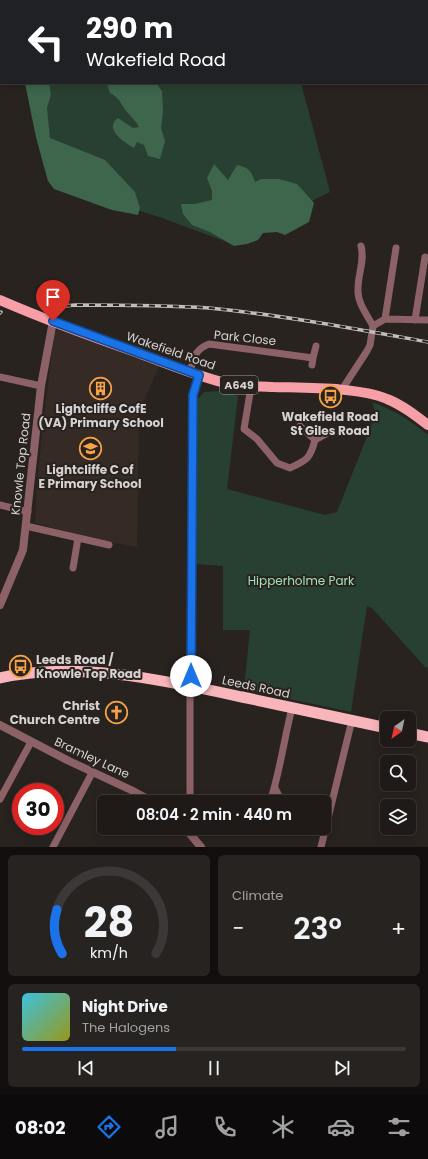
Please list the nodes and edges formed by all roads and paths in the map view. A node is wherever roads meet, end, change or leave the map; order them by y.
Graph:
1 (360, 246) dead end
2 (396, 248) dead end
3 (425, 257) dead end
4 (0, 300) edge
5 (385, 319) junction
6 (415, 320) junction
7 (428, 320) edge
8 (53, 321) junction
9 (373, 326) junction
10 (316, 346) dead end
11 (194, 373) junction
12 (0, 377) edge
13 (41, 386) junction
14 (251, 387) junction
15 (341, 390) junction
16 (428, 425) edge
17 (300, 426) dead end
18 (326, 434) dead end
19 (315, 440) junction
20 (0, 505) edge
21 (28, 512) junction
22 (26, 526) junction
23 (78, 538) junction
24 (109, 545) dead end
25 (73, 568) dead end
26 (0, 605) edge
27 (0, 678) edge
28 (190, 681) junction
29 (292, 708) junction
30 (352, 720) junction
31 (0, 725) edge
32 (380, 726) edge
33 (416, 734) edge
34 (428, 737) edge
35 (31, 742) junction
36 (92, 773) junction
37 (275, 788) junction
38 (140, 795) edge
39 (190, 795) edge
40 (272, 795) edge
41 (278, 795) edge
42 (0, 799) edge
43 (192, 835) edge
44 (53, 847) edge
45 (201, 847) edge
46 (321, 847) edge

1 - 9 street
2 - 5 street
3 - 6 street
4 - 8 main road, Wakefield Road / A649
5 - 6 street
5 - 9 street
6 - 7 street
8 - 11 main road, Wakefield Road / A649
8 - 13 street, Knowle Top Road
9 - 15 street
10 - 11 street, Park Close
11 - 14 main road, Wakefield Road / A649
11 - 28 street, Park Close
12 - 13 street
13 - 21 street, Knowle Top Road
14 - 15 main road, Wakefield Road / A649
14 - 19 street
15 - 16 main road, Wakefield Road / A649
17 - 19 street
18 - 19 street
20 - 21 street
21 - 22 street, Knowle Top Road
22 - 23 street
22 - 26 street, Knowle Top Road
23 - 24 street
23 - 25 street
27 - 28 highway, Leeds Road
28 - 29 highway, Leeds Road
28 - 39 street, Park Close
29 - 30 highway, Leeds Road
29 - 37 street
30 - 32 highway, Leeds Road
30 - 46 street
31 - 35 street, Bramley Lane
33 - 34 highway
35 - 36 street, Bramley Lane
35 - 42 street
36 - 38 street, Bramley Lane
36 - 44 street
37 - 40 street
37 - 41 street
43 - 45 street

